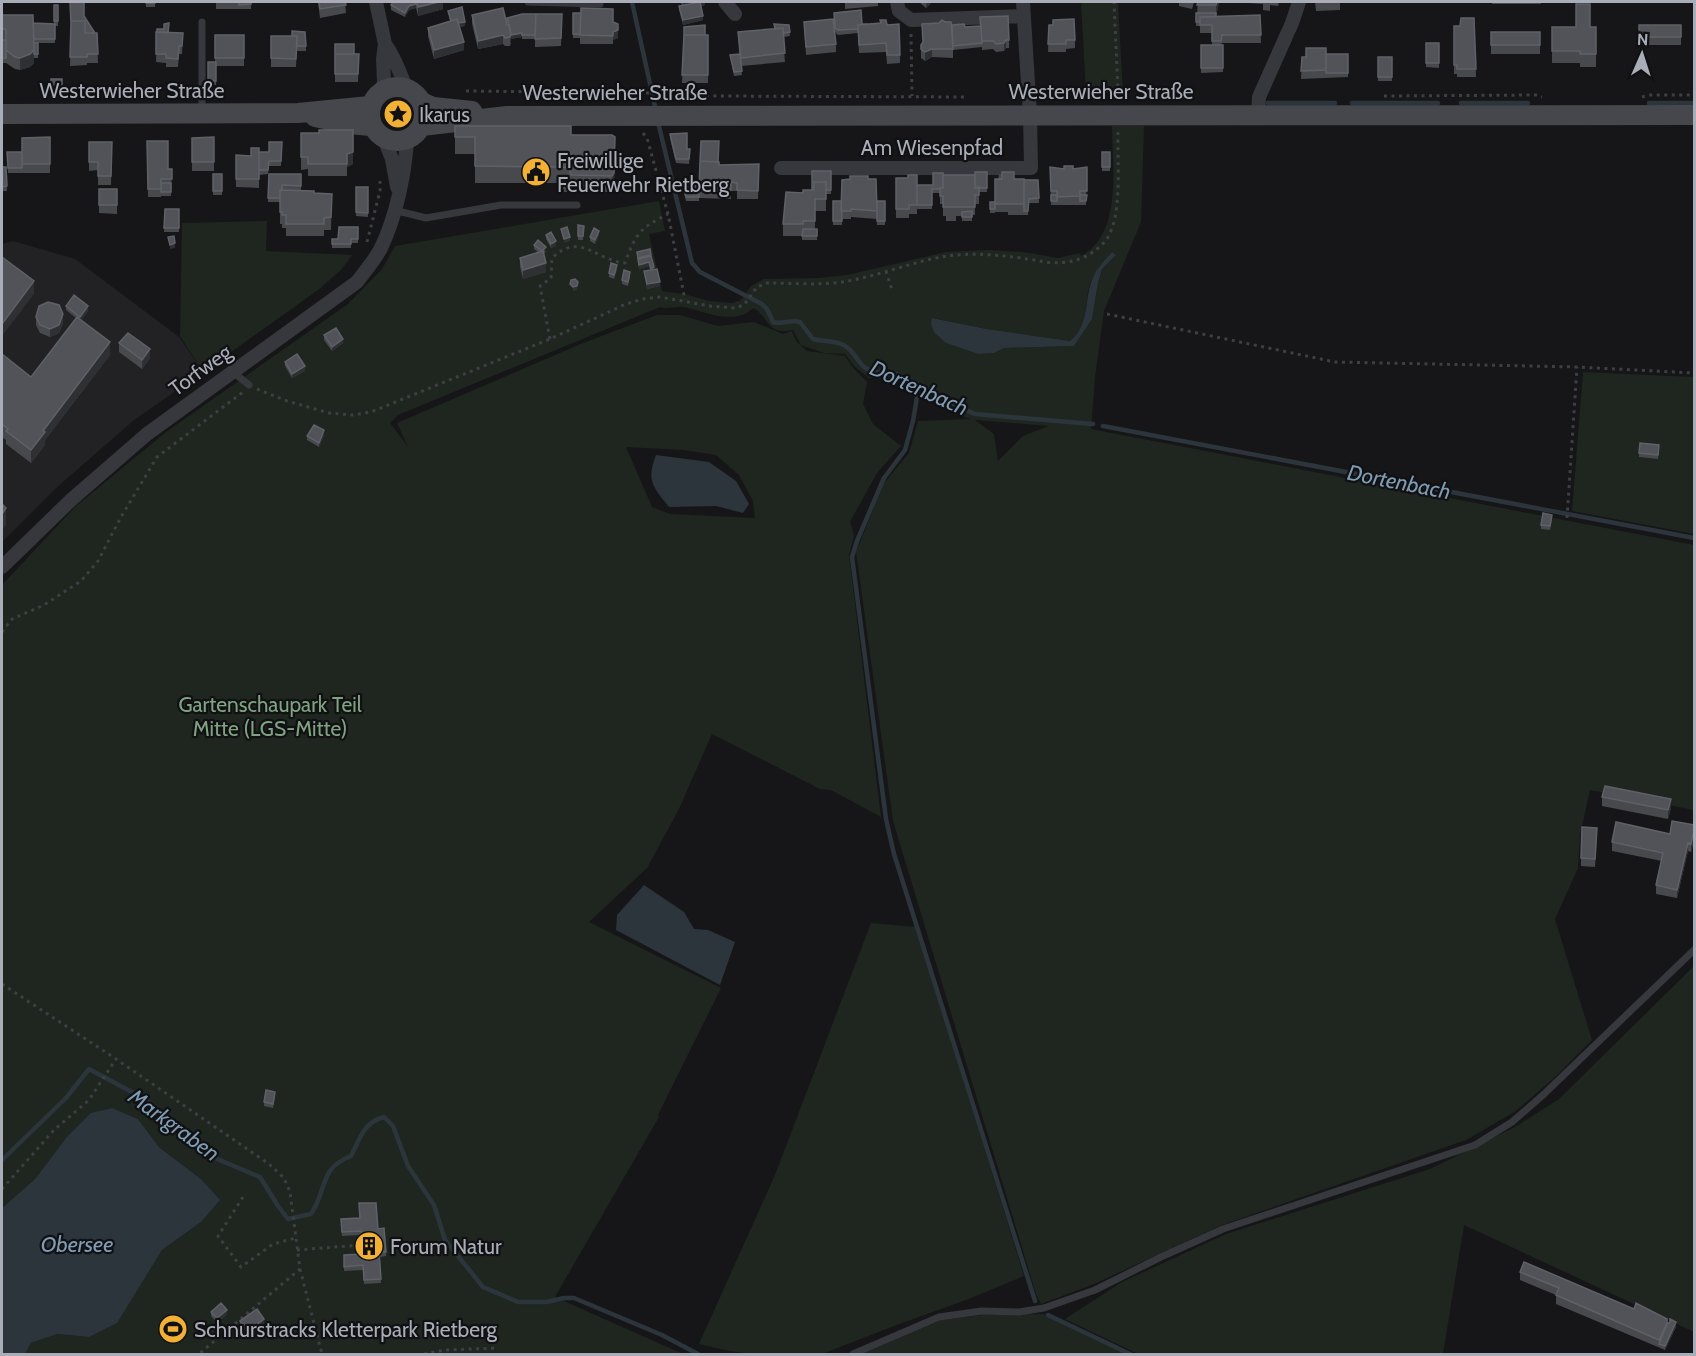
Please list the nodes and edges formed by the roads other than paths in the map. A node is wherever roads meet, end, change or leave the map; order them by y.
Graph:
1 (376, 2) edge
2 (528, 2) edge
3 (724, 2) edge
4 (897, 2) edge
5 (1023, 2) edge
6 (1299, 2) edge
7 (600, 4) dead end
8 (735, 14) dead end
9 (1024, 16) junction
10 (202, 22) dead end
11 (385, 44) junction
12 (407, 89) junction
13 (376, 98) junction
14 (422, 102) junction
15 (298, 113) junction
16 (2, 114) edge
17 (202, 114) junction
18 (1030, 115) junction
19 (1258, 115) junction
20 (1695, 115) edge
21 (507, 116) junction
22 (422, 126) junction
23 (378, 132) junction
24 (407, 140) junction
25 (781, 168) dead end
26 (398, 192) junction
27 (577, 205) dead end
28 (394, 210) junction
29 (233, 372) junction
30 (249, 385) road end
31 (2, 567) edge
32 (1695, 950) edge
33 (853, 1354) edge

1 - 11 street
2 - 7 lane
3 - 8 street
4 - 9 street
5 - 9 street
6 - 19 street
9 - 18 street
10 - 17 lane
11 - 12 street
11 - 13 street
12 - 13 main road
12 - 14 main road
13 - 15 main road, Westerwieher Straße
13 - 23 main road
14 - 21 main road, Westerwieher Straße
14 - 22 main road
15 - 17 main road, Westerwieher Straße
15 - 23 main road, Westerwieher Straße
16 - 17 main road, Westerwieher Straße
18 - 19 main road, Westerwieher Straße
18 - 21 main road, Westerwieher Straße
18 - 25 street, Am Wiesenpfad
19 - 20 main road, Westerwieher Straße
21 - 22 main road, Westerwieher Straße
22 - 24 main road
23 - 24 main road
23 - 26 street, Torfweg
24 - 26 street, Torfweg
26 - 28 street, Torfweg
27 - 28 lane
28 - 29 street, Torfweg
29 - 30 lane
29 - 31 street, Torfweg
32 - 33 lane

